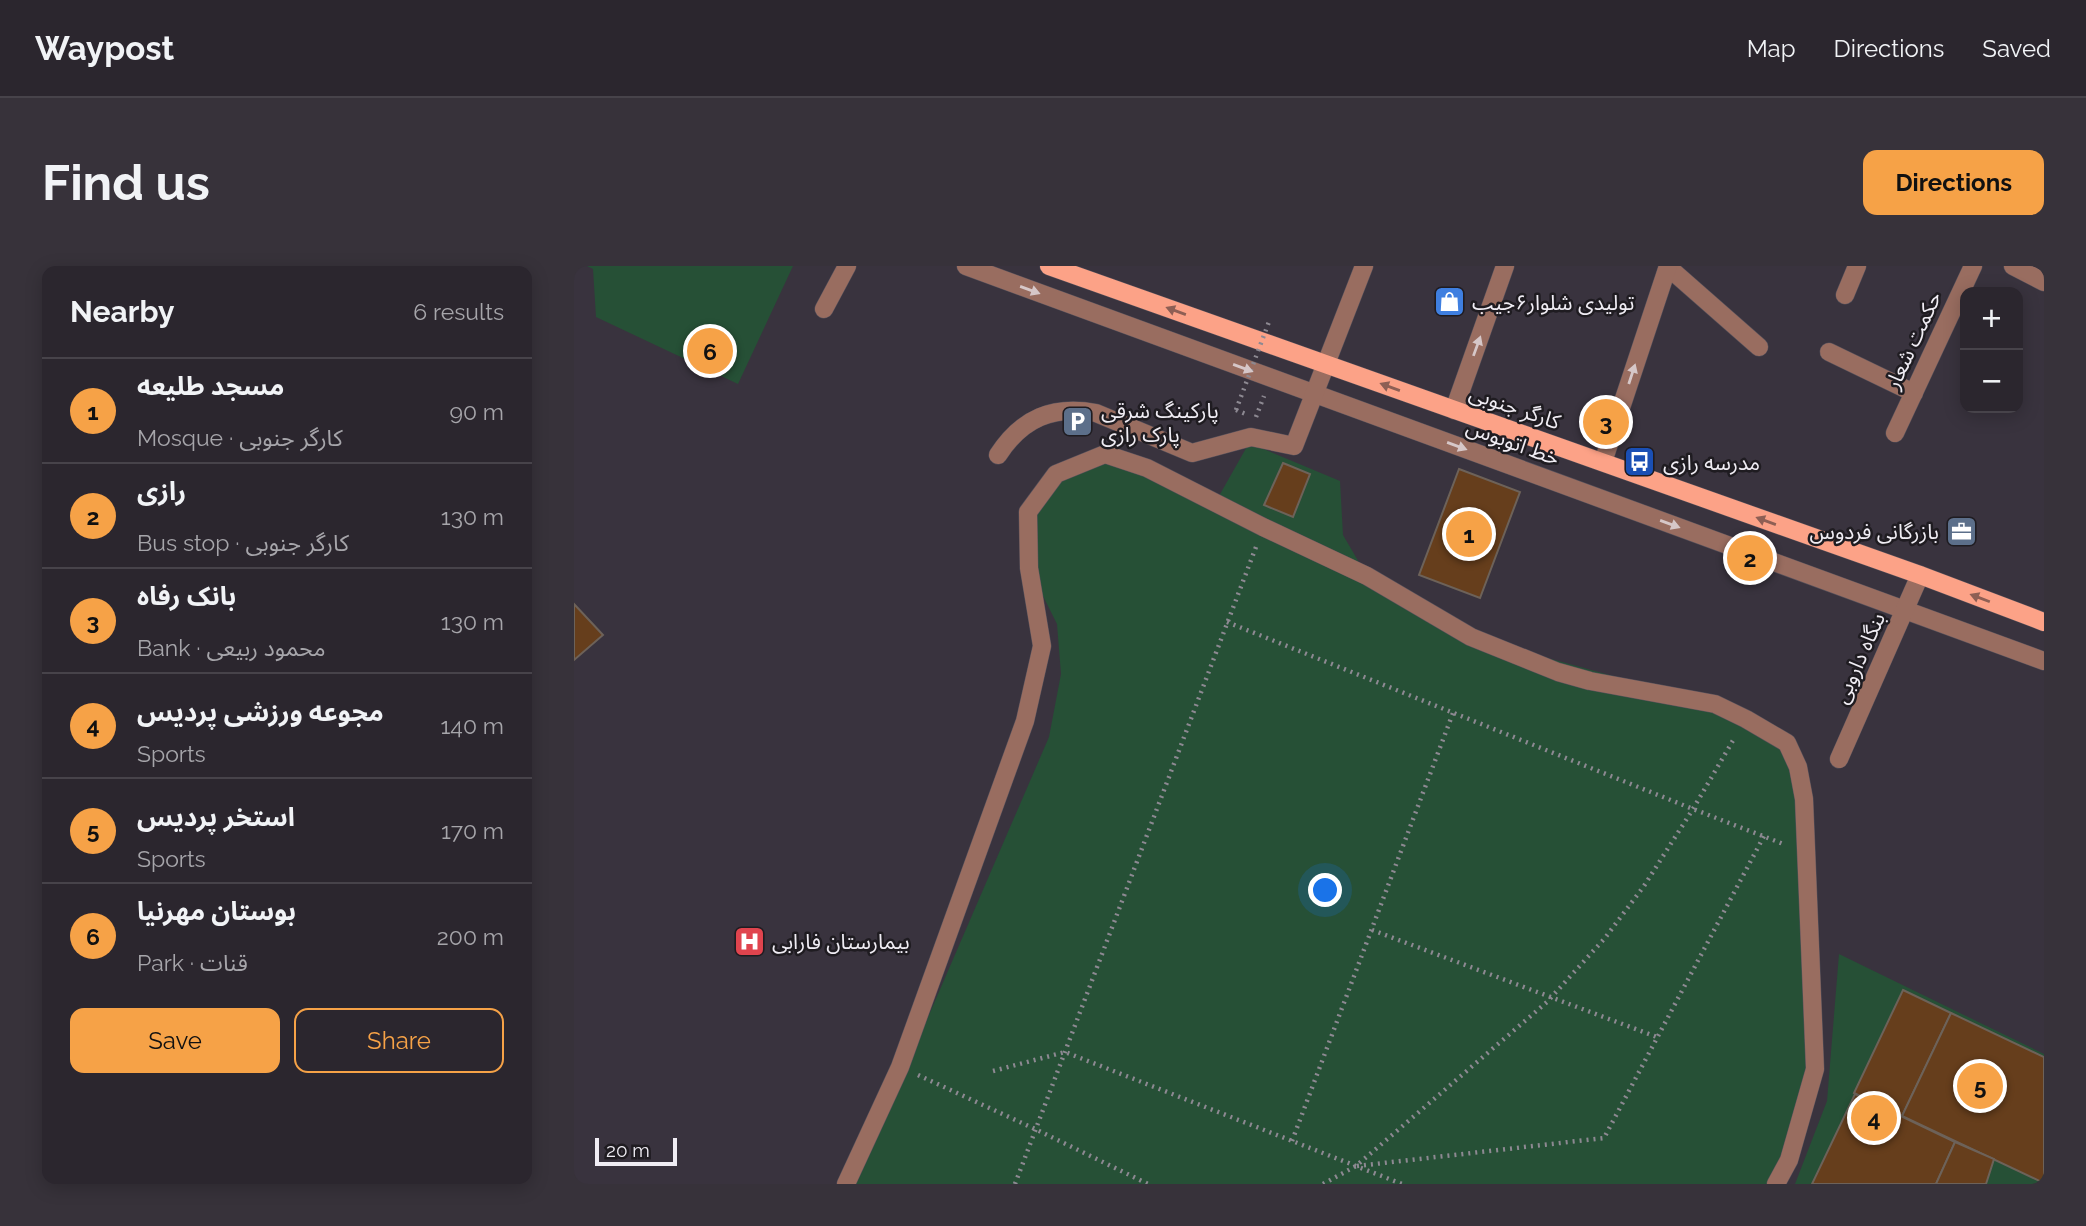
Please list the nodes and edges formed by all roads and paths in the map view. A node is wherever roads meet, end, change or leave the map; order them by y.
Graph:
1 (847, 266) edge
2 (966, 266) edge
3 (1049, 266) edge
4 (1364, 266) edge
5 (1505, 266) edge
6 (1857, 266) edge
7 (1973, 266) edge
8 (2013, 266) edge
9 (1668, 267) edge
10 (2043, 278) edge
11 (1845, 295) dead end
12 (824, 309) dead end
13 (1270, 319) dead end
14 (1759, 347) dead end
15 (1829, 352) dead end
16 (1325, 364) junction
17 (1914, 393) junction
18 (1236, 410) dead end
19 (1454, 410) junction
20 (1895, 433) dead end
21 (999, 455) dead end
22 (1603, 462) junction
23 (1263, 527) junction
24 (1920, 575) junction
25 (1227, 622) junction
26 (2044, 622) edge
27 (2044, 661) edge
28 (1453, 713) junction
29 (1746, 719) junction
30 (1839, 759) dead end
31 (1693, 809) junction
32 (1764, 836) junction
33 (1806, 852) junction
34 (1372, 930) junction
35 (1550, 997) junction
36 (1657, 1037) junction
37 (1065, 1052) junction
38 (900, 1067) junction
39 (993, 1071) dead end
40 (1035, 1129) junction
41 (1292, 1141) junction
42 (1356, 1166) junction
43 (846, 1184) edge
44 (1014, 1184) edge
45 (1148, 1184) edge
46 (1323, 1184) edge
47 (1402, 1184) edge
48 (1776, 1184) edge

1 - 12 street
2 -> 27 street, خط اتوبوس
16 -> 3 main road, کارگر جنوبی
4 - 16 street
19 -> 5 street
6 - 11 street
7 - 17 street, حکمت شعار
8 - 10 street
9 - 14 street
22 -> 9 street
13 - 18 path, bridge
15 - 17 street
19 -> 16 main road, کارگر جنوبی
16 - 21 street
17 - 20 street, حکمت شعار
19 - 22 main road, کارگر جنوبی
24 -> 22 main road, کارگر جنوبی
23 - 25 path
23 - 29 street
23 - 38 street
26 -> 24 main road, کارگر جنوبی
24 - 30 street, بنگاه داروبی
25 - 28 path
25 - 37 path
28 - 31 path
28 - 34 path
29 - 31 path
29 - 33 street
31 - 32 path
31 - 35 path
32 - 33 path
32 - 36 path
33 - 48 street
34 - 35 path
34 - 41 path
35 - 36 path
35 - 42 path
36 - 42 path
37 - 39 path
37 - 40 path
37 - 41 path
38 - 40 path
38 - 43 street
40 - 44 path
40 - 45 path
41 - 42 path
42 - 46 path
42 - 47 path

